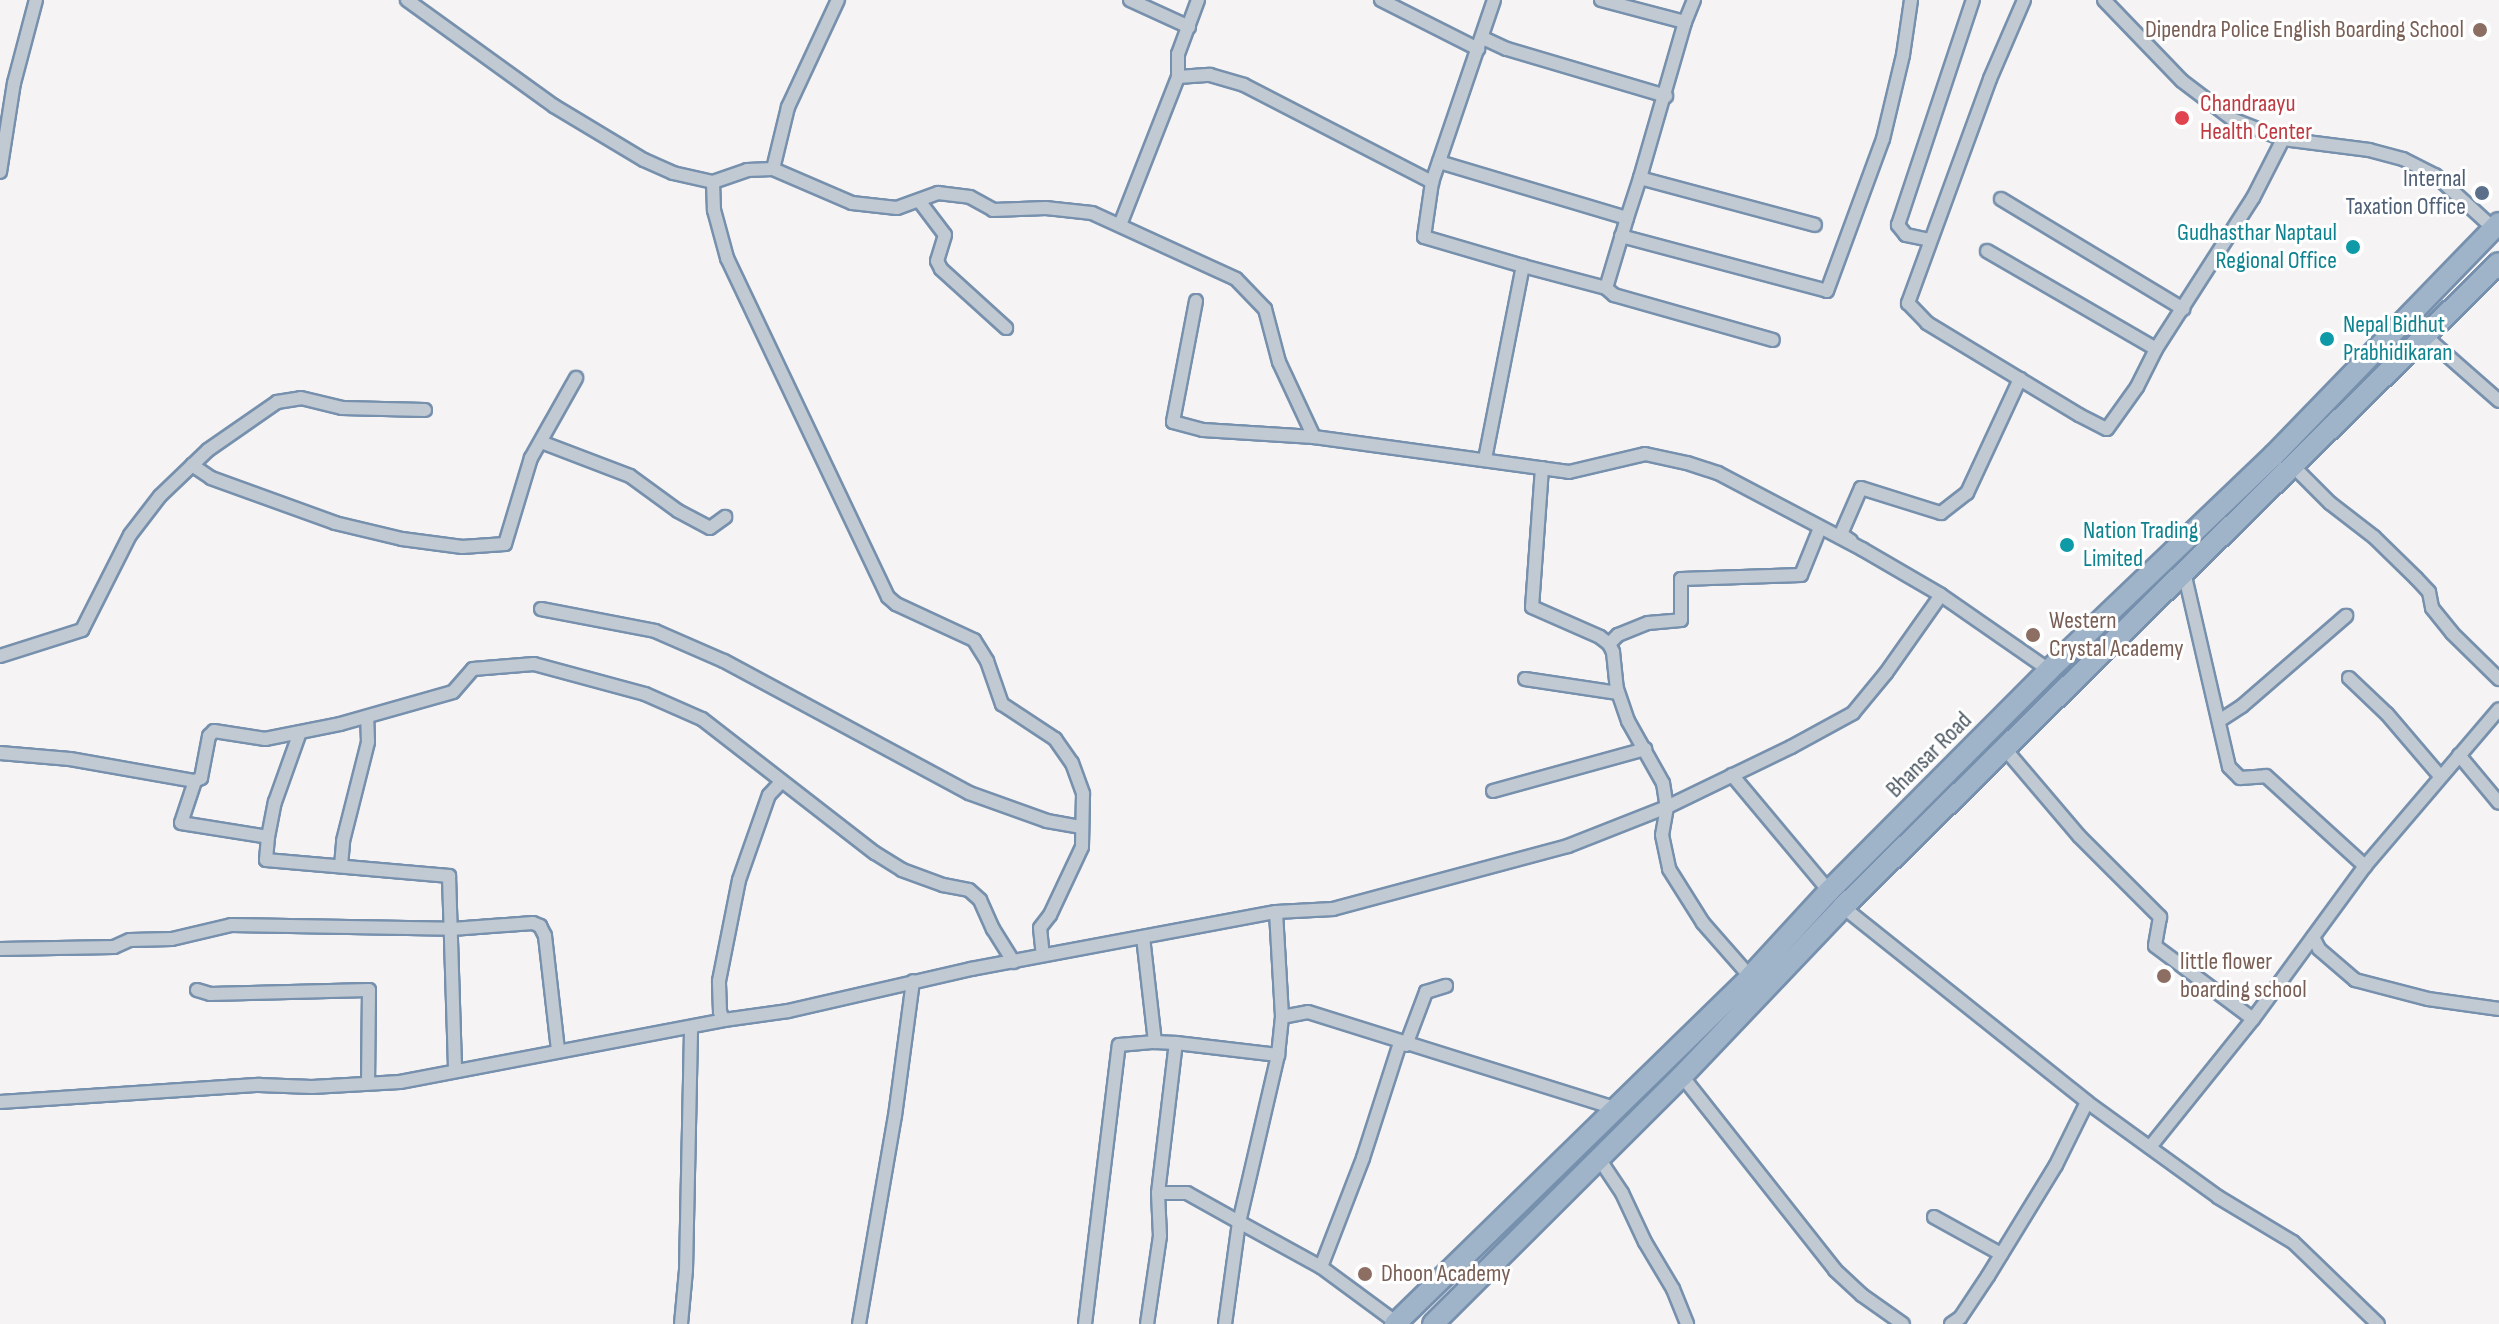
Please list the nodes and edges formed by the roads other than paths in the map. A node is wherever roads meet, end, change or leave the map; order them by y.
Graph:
1 (36, 0) edge
2 (407, 0) edge
3 (838, 0) edge
4 (1130, 0) edge
5 (1198, 0) edge
6 (1381, 0) edge
7 (1494, 0) edge
8 (1601, 0) edge
9 (1694, 0) edge
10 (1911, 0) edge
11 (1973, 0) edge
12 (2024, 0) edge
13 (2104, 0) edge
14 (1685, 22) junction
15 (1189, 27) junction
16 (1481, 44) junction
17 (1178, 77) junction
18 (1666, 96) junction
19 (2283, 139) junction
20 (1439, 162) junction
21 (773, 169) junction
22 (0, 172) edge
23 (1640, 178) junction
24 (713, 182) junction
25 (1432, 182) junction
26 (2001, 199) dead end
27 (920, 202) junction
28 (1627, 218) junction
29 (1120, 225) junction
30 (1815, 225) dead end
31 (2496, 225) edge
32 (1621, 236) junction
33 (1930, 240) junction
34 (1987, 251) dead end
35 (2499, 263) edge
36 (1523, 266) junction
37 (1606, 288) junction
38 (1196, 301) dead end
39 (2183, 309) junction
40 (1006, 328) dead end
41 (2424, 335) junction
42 (1773, 340) dead end
43 (2156, 349) junction
44 (576, 378) dead end
45 (2020, 379) junction
46 (2499, 401) edge
47 (425, 410) dead end
48 (1314, 437) junction
49 (541, 442) junction
50 (1485, 459) junction
51 (192, 465) junction
52 (2292, 465) junction
53 (1542, 468) junction
54 (725, 517) dead end
55 (1820, 528) junction
56 (1862, 549) junction
57 (2184, 572) junction
58 (1941, 595) junction
59 (541, 609) dead end
60 (2346, 616) dead end
61 (1609, 644) junction
62 (0, 656) edge
63 (2049, 670) junction
64 (2349, 678) dead end
65 (1525, 679) dead end
66 (2499, 679) edge
67 (1618, 693) junction
68 (2499, 709) edge
69 (367, 717) junction
70 (2219, 721) junction
71 (300, 732) junction
72 (1645, 749) junction
73 (2005, 749) junction
74 (0, 753) edge
75 (2459, 755) junction
76 (1732, 775) junction
77 (2440, 776) junction
78 (195, 781) junction
79 (780, 783) junction
80 (1493, 791) dead end
81 (2499, 803) edge
82 (1667, 807) junction
83 (1081, 827) junction
84 (268, 837) junction
85 (341, 866) junction
86 (2365, 866) junction
87 (1829, 891) junction
88 (1843, 907) junction
89 (1276, 912) junction
90 (452, 929) junction
91 (1143, 937) junction
92 (2313, 937) junction
93 (0, 949) edge
94 (1043, 955) junction
95 (1014, 962) junction
96 (913, 981) junction
97 (1758, 984) junction
98 (1446, 986) dead end
99 (197, 990) dead end
100 (2499, 1009) edge
101 (1282, 1017) junction
102 (2253, 1019) junction
103 (724, 1020) junction
104 (691, 1027) junction
105 (1155, 1042) junction
106 (1176, 1043) junction
107 (1403, 1044) junction
108 (558, 1050) junction
109 (1278, 1055) junction
110 (455, 1069) junction
111 (1682, 1076) junction
112 (368, 1083) junction
113 (0, 1102) edge
114 (2087, 1102) junction
115 (1615, 1108) junction
116 (2150, 1147) junction
117 (1598, 1157) junction
118 (1158, 1193) junction
119 (1934, 1217) dead end
120 (1239, 1222) junction
121 (2001, 1254) junction
122 (1321, 1267) junction
123 (1960, 1322) edge
124 (1396, 1323) edge
125 (1436, 1323) edge
126 (681, 1324) edge
127 (859, 1324) edge
128 (1085, 1324) edge
129 (1147, 1324) edge
130 (1225, 1324) edge
131 (1687, 1324) edge
132 (1903, 1324) edge
133 (2378, 1324) edge

1 - 22 street
2 - 24 street
3 - 21 street
4 - 15 street
5 - 15 street
6 - 16 street
7 - 16 street
8 - 14 street
9 - 14 street
10 - 32 street
11 - 33 street
12 - 33 street
13 - 19 street
14 - 18 street
15 - 17 street
16 - 18 street
16 - 20 street
17 - 25 street
17 - 29 street
18 - 23 street
19 - 31 street
19 - 39 street
20 - 25 street
20 - 28 street
21 - 24 street
21 - 27 street
23 - 28 street
23 - 30 street
24 - 83 street
25 - 36 street
26 - 39 street
27 - 29 street
27 - 40 street
28 - 32 street
29 - 48 street
31 - 63 highway, Bhansar Road
32 - 37 street
33 - 45 street
34 - 43 street
35 - 41 highway, Bhansar Road
36 - 37 street
36 - 50 street
37 - 42 street
38 - 48 street
39 - 43 street
41 - 46 street
41 - 52 highway, Bhansar Road
43 - 45 street
44 - 49 street
45 - 56 street
47 - 51 street
48 - 50 street
49 - 51 street
49 - 54 street
50 - 53 street
51 - 62 street
52 - 57 highway, Bhansar Road
52 - 66 street
53 - 55 street
53 - 61 street
55 - 56 street
55 - 61 street
56 - 58 street
57 - 70 street
57 - 73 highway, Bhansar Road
58 - 63 street
58 - 76 street
59 - 83 street
60 - 70 street
61 - 67 street
63 - 87 highway, Bhansar Road
64 - 77 street
65 - 67 street
67 - 72 street
68 - 75 street
69 - 71 street
69 - 79 street
69 - 85 street
70 - 86 street
71 - 78 street
71 - 84 street
72 - 80 street
72 - 82 street
73 - 88 highway, Bhansar Road
73 - 102 street
74 - 78 street
75 - 77 street
75 - 81 street
76 - 82 street
76 - 87 street
77 - 86 street
78 - 84 street
79 - 95 street
79 - 103 street
82 - 89 street
82 - 97 street
83 - 94 street
84 - 85 street
85 - 90 street
86 - 92 street
87 - 97 highway, Bhansar Road
88 - 97 highway, Bhansar Road
88 - 114 street
89 - 91 street
89 - 101 street
90 - 93 street
90 - 108 street
90 - 110 street
91 - 94 street
91 - 105 street
92 - 100 street
92 - 102 street
94 - 95 street
95 - 96 street
96 - 103 street
96 - 127 street
97 - 111 highway, Bhansar Road
97 - 115 highway, Bhansar Road
98 - 107 street
99 - 112 street
101 - 107 street
101 - 109 street
102 - 116 street
103 - 104 street
104 - 108 street
104 - 126 street
105 - 106 street
105 - 128 street
106 - 109 street
106 - 118 street
107 - 115 street
107 - 122 street
108 - 110 street
109 - 120 street
110 - 112 street
111 - 117 highway, Bhansar Road
111 - 132 street
112 - 113 street
114 - 116 street
114 - 121 street
115 - 124 highway, Bhansar Road
116 - 133 street
117 - 125 highway, Bhansar Road
117 - 131 street
118 - 120 street
118 - 129 street
119 - 121 street
120 - 122 street
120 - 130 street
121 - 123 street
122 - 124 street

